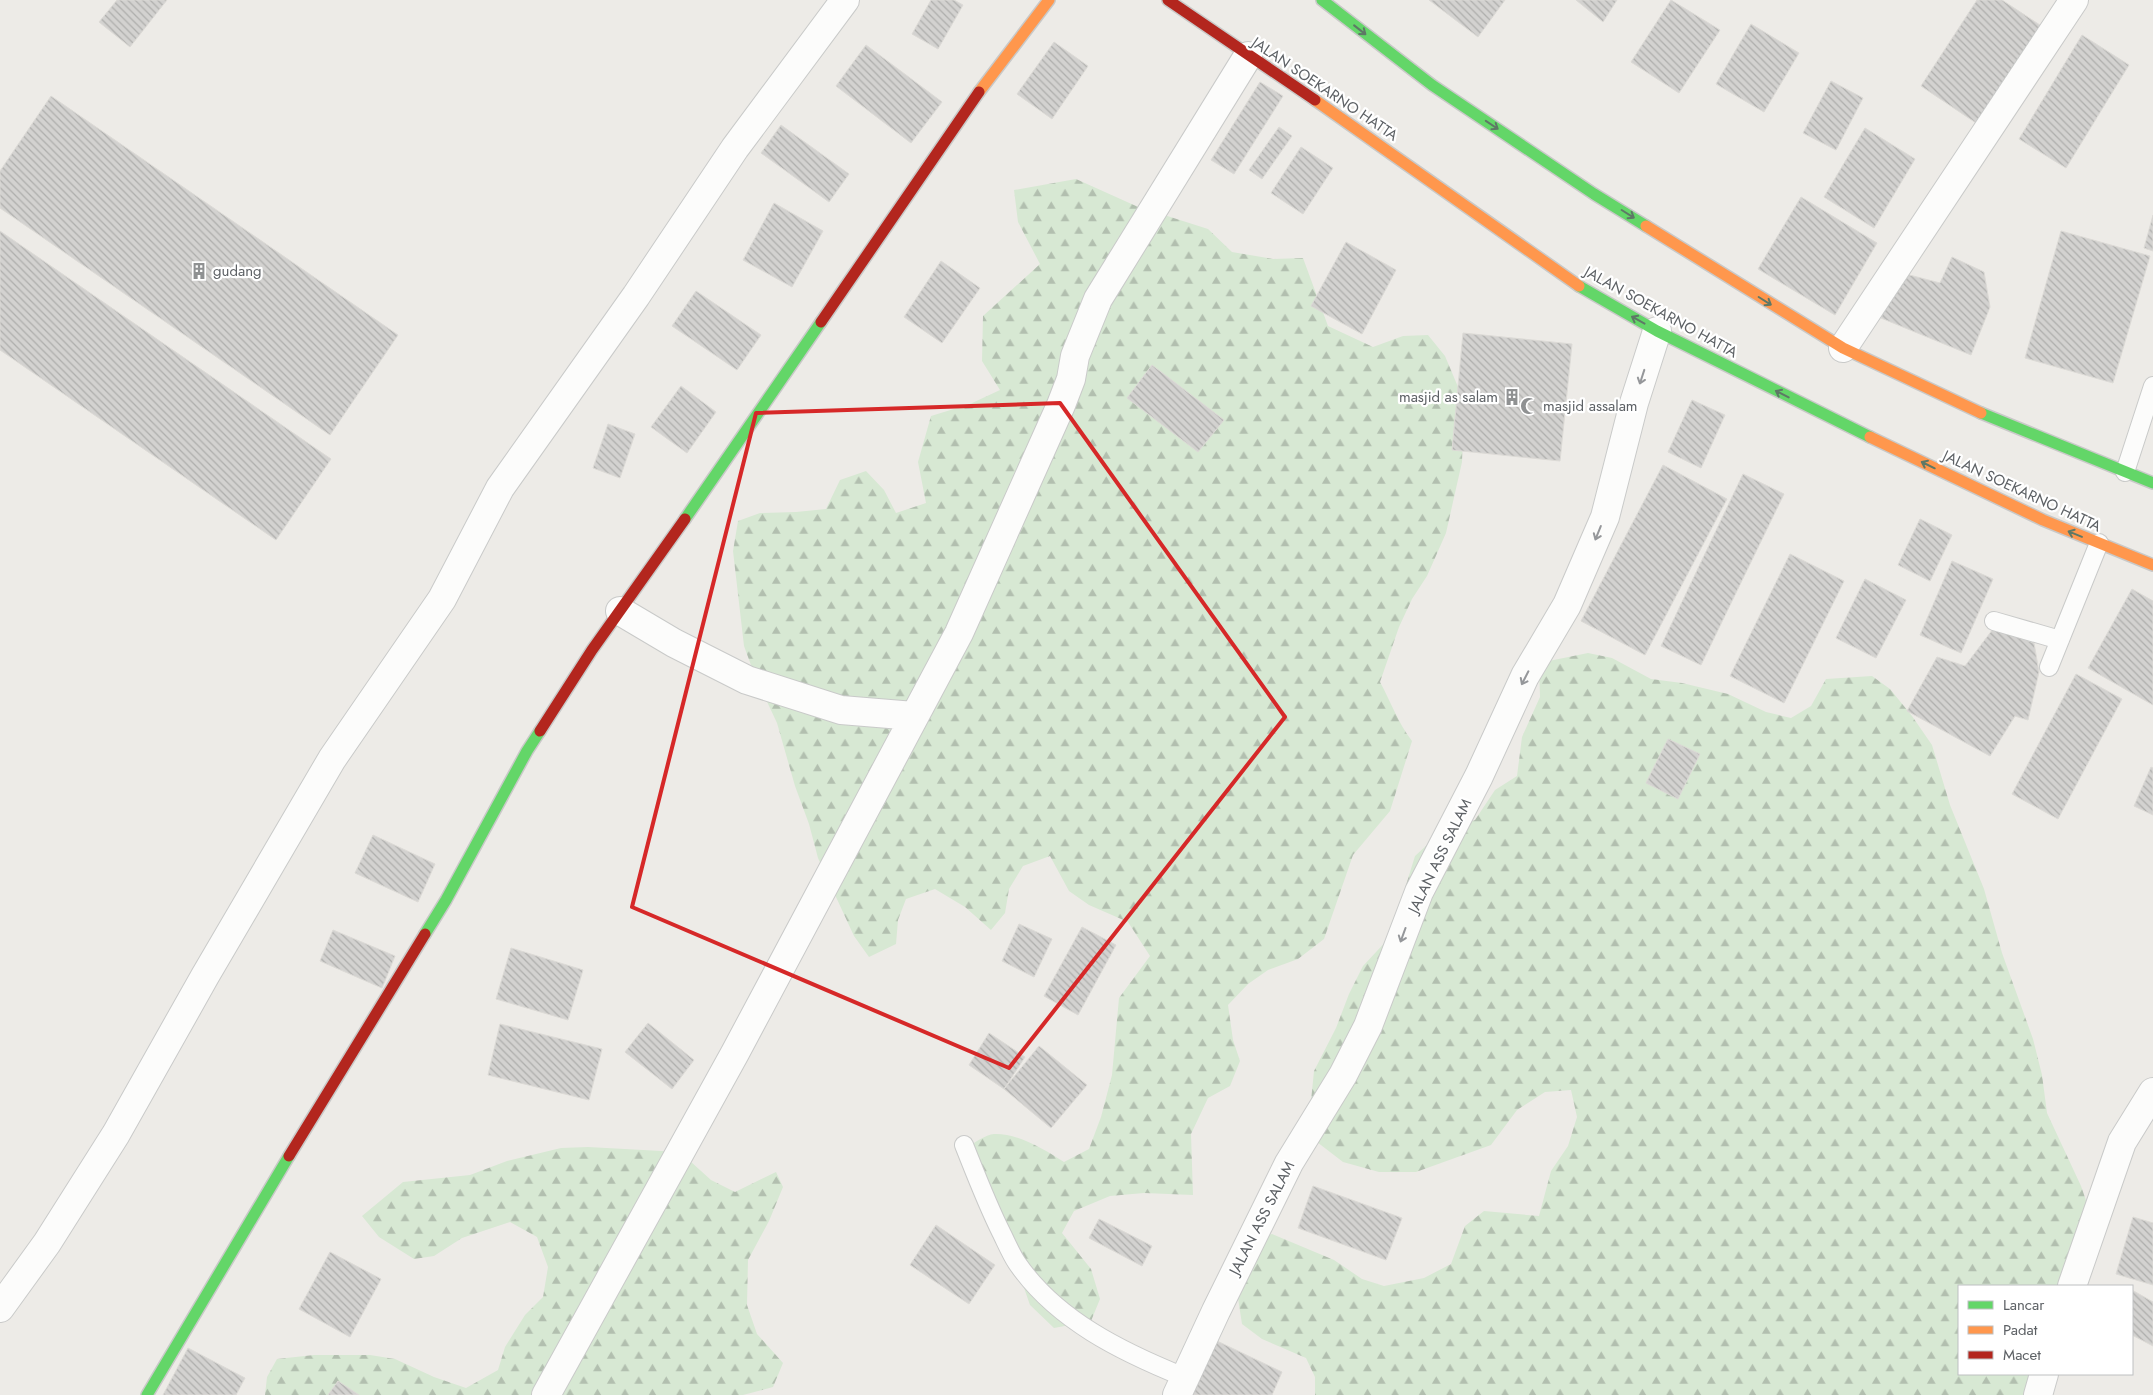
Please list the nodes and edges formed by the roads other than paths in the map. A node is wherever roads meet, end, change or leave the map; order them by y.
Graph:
1 (845, 0) edge
2 (1049, 0) edge
3 (1168, 0) edge
4 (1322, 0) edge
5 (2074, 0) edge
6 (1248, 56) junction
7 (1657, 331) junction
8 (1843, 348) junction
9 (2153, 386) edge
10 (2125, 472) junction
11 (2153, 483) edge
12 (2098, 543) junction
13 (2153, 565) edge
14 (620, 611) junction
15 (1994, 621) dead end
16 (2060, 640) junction
17 (2049, 667) dead end
18 (914, 716) junction
19 (2153, 1092) edge
20 (964, 1144) dead end
21 (2072, 1285) edge
22 (0, 1308) edge
23 (2044, 1375) edge
24 (1181, 1386) edge
25 (146, 1395) edge
26 (546, 1395) edge
27 (2038, 1395) edge

1 - 22 street
2 - 14 main road
3 - 6 main road, JALAN SOEKARNO HATTA
4 -> 8 main road
5 - 8 street
7 -> 6 main road, JALAN SOEKARNO HATTA
6 - 18 street
12 -> 7 main road, JALAN SOEKARNO HATTA
7 -> 24 street, JALAN ASS SALAM
8 - 10 main road
9 - 10 lane
10 - 11 main road
12 - 13 main road, JALAN SOEKARNO HATTA
12 - 16 lane
14 - 18 street
14 - 25 main road
15 - 16 lane
16 - 17 lane
18 - 26 street
19 - 21 street
20 - 24 lane
23 - 27 street

